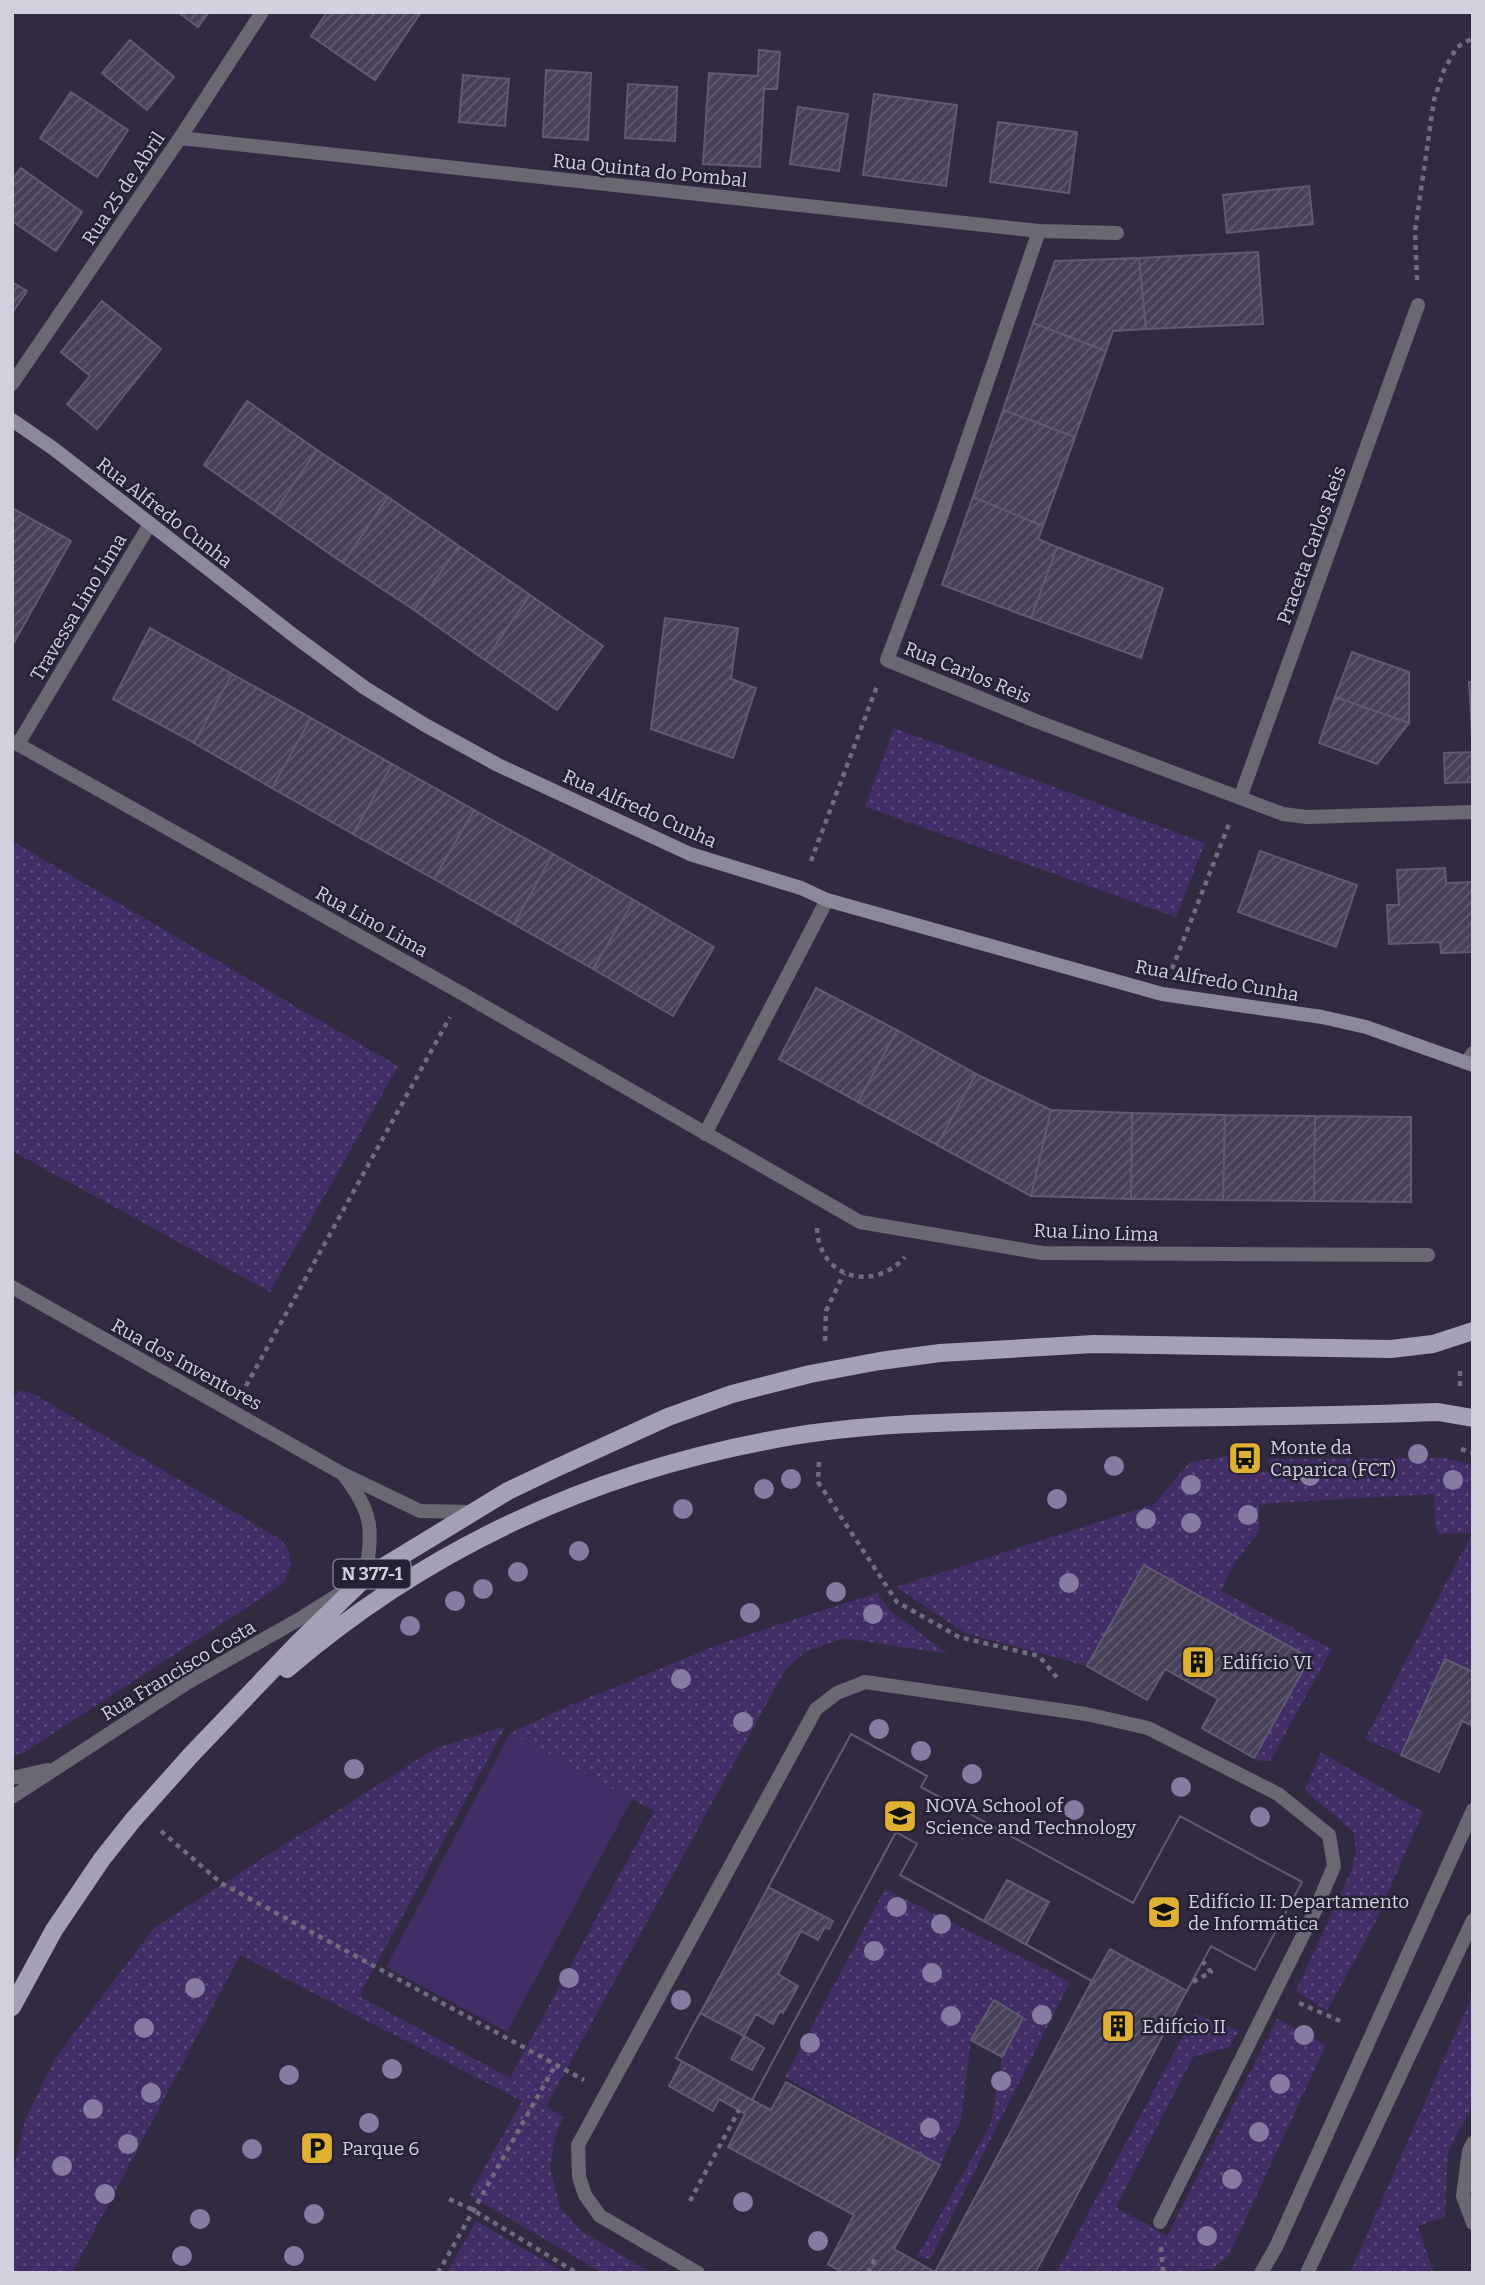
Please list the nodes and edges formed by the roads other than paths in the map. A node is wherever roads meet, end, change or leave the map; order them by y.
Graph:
1 (262, 12) edge
2 (180, 138) junction
3 (1039, 231) junction
4 (1117, 233) dead end
5 (1418, 305) road end
6 (12, 384) edge
7 (12, 420) edge
8 (150, 524) junction
9 (15, 743) edge
10 (1240, 797) junction
11 (1473, 812) edge
12 (827, 900) junction
13 (1471, 1060) edge
14 (705, 1134) junction
15 (1428, 1255) dead end
16 (12, 1287) edge
17 (1466, 1334) edge
18 (1466, 1417) edge
19 (343, 1474) junction
20 (473, 1512) junction
21 (365, 1578) junction
22 (191, 1755) junction
23 (59, 1767) junction
24 (12, 1778) edge
25 (12, 1797) edge
26 (1473, 1810) edge
27 (1473, 1920) edge
28 (13, 2005) edge
29 (1473, 2143) edge
30 (1160, 2222) dead end
31 (1473, 2222) edge
32 (698, 2273) edge
33 (1261, 2273) edge
34 (1307, 2273) edge

1 - 2 street, Rua 25 de Abril
2 - 3 street, Rua Quinta do Pombal
2 - 6 street, Rua 25 de Abril
3 - 4 street, Rua Quinta do Pombal
3 - 10 street, Rua Carlos Reis
5 - 10 street, Praceta Carlos Reis
7 - 8 street, Rua Alfredo Cunha
8 - 9 street, Travessa Lino Lima
8 - 12 street, Rua Alfredo Cunha
9 - 14 street, Rua Lino Lima
10 - 11 street, Rua Carlos Reis
12 - 13 street, Rua Alfredo Cunha
12 - 14 street
14 - 15 street, Rua Lino Lima
16 - 19 street, Rua dos Inventores
17 - 20 main road, N 377-1
18 - 22 main road, N 377-1
19 - 20 street, Rua dos Inventores
19 - 21 street, Rua dos Inventores
20 - 21 main road, N 377-1
21 - 22 main road, N 377-1
21 - 23 street, Rua Francisco Costa
22 - 28 main road, N 377-1
23 - 24 street
23 - 25 street, Rua Francisco Costa
26 - 33 street
27 - 34 street
29 - 31 street
30 - 32 street

